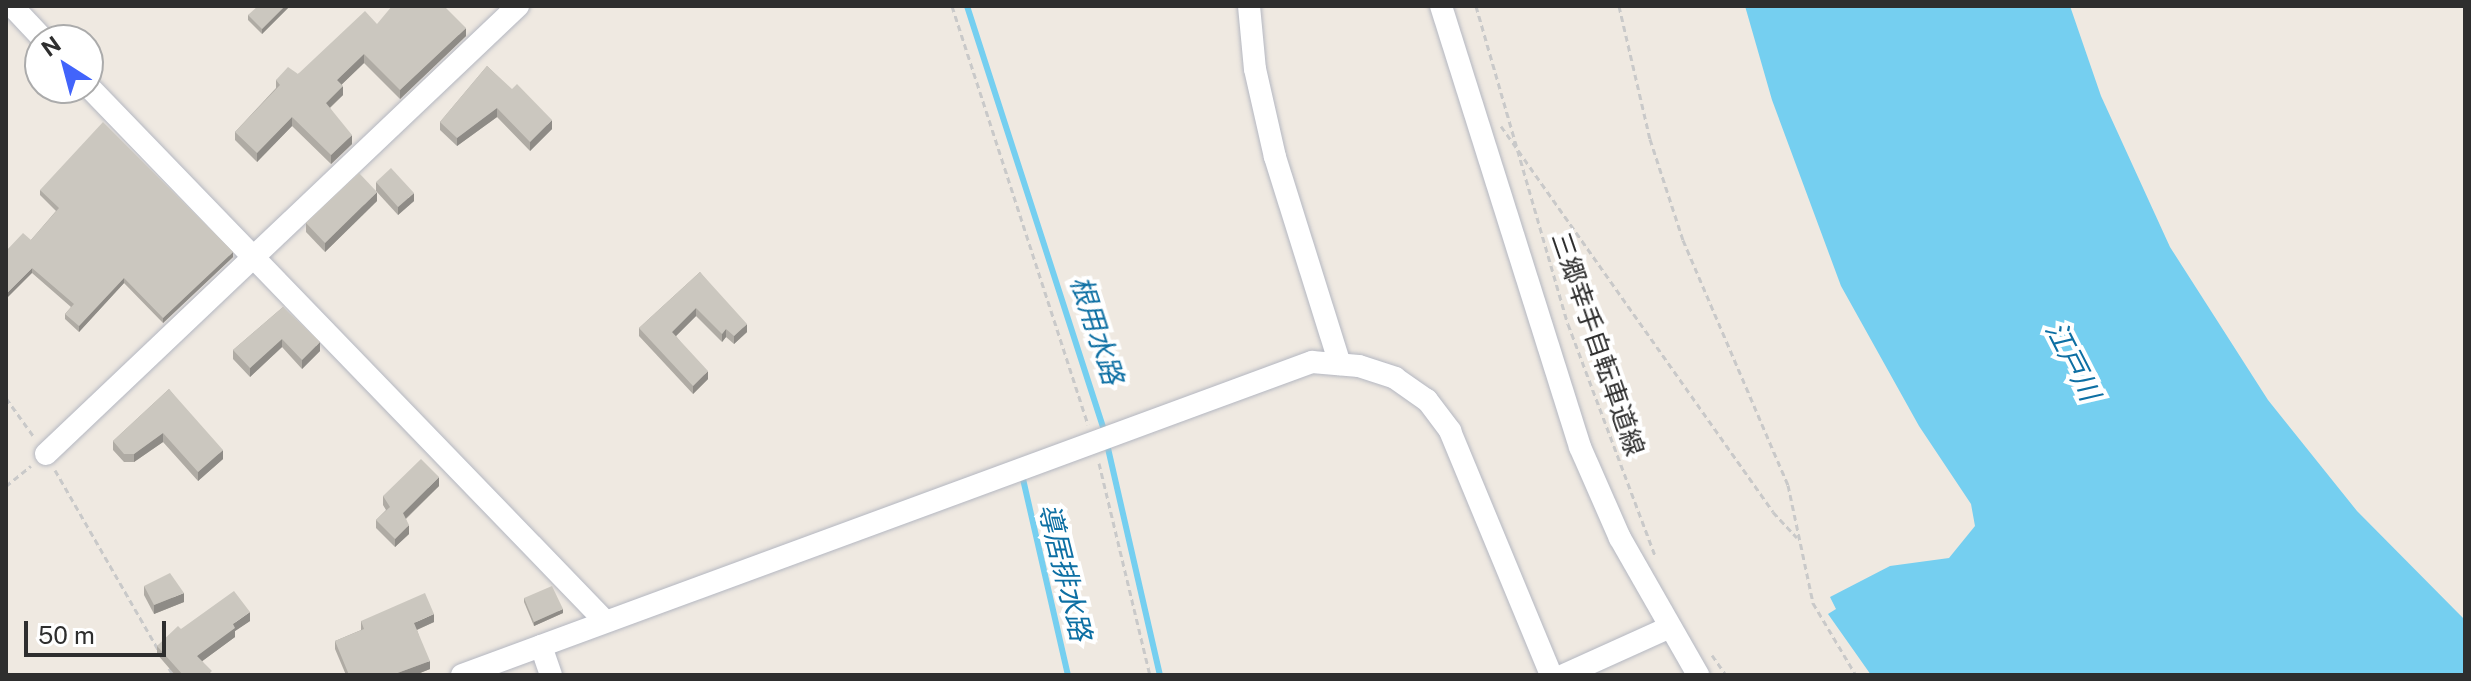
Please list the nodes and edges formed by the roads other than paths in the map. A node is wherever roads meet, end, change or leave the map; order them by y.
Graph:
1 (12, 6) edge
2 (518, 6) edge
3 (1249, 6) edge
4 (1441, 6) edge
5 (29, 24) edge
6 (104, 103) edge
7 (251, 256) junction
8 (1340, 364) junction
9 (46, 454) road end
10 (604, 620) junction
11 (1668, 628) junction
12 (541, 646) junction
13 (462, 675) edge
14 (551, 675) edge
15 (1551, 675) edge
16 (1564, 675) edge
17 (1698, 675) edge

1 - 5 street
2 - 7 street
3 - 8 street
4 - 11 street
6 - 7 street
7 - 9 street
7 - 10 street
8 - 10 street
8 - 15 street
10 - 12 street
11 - 16 street
11 - 17 street
12 - 13 street
12 - 14 street

